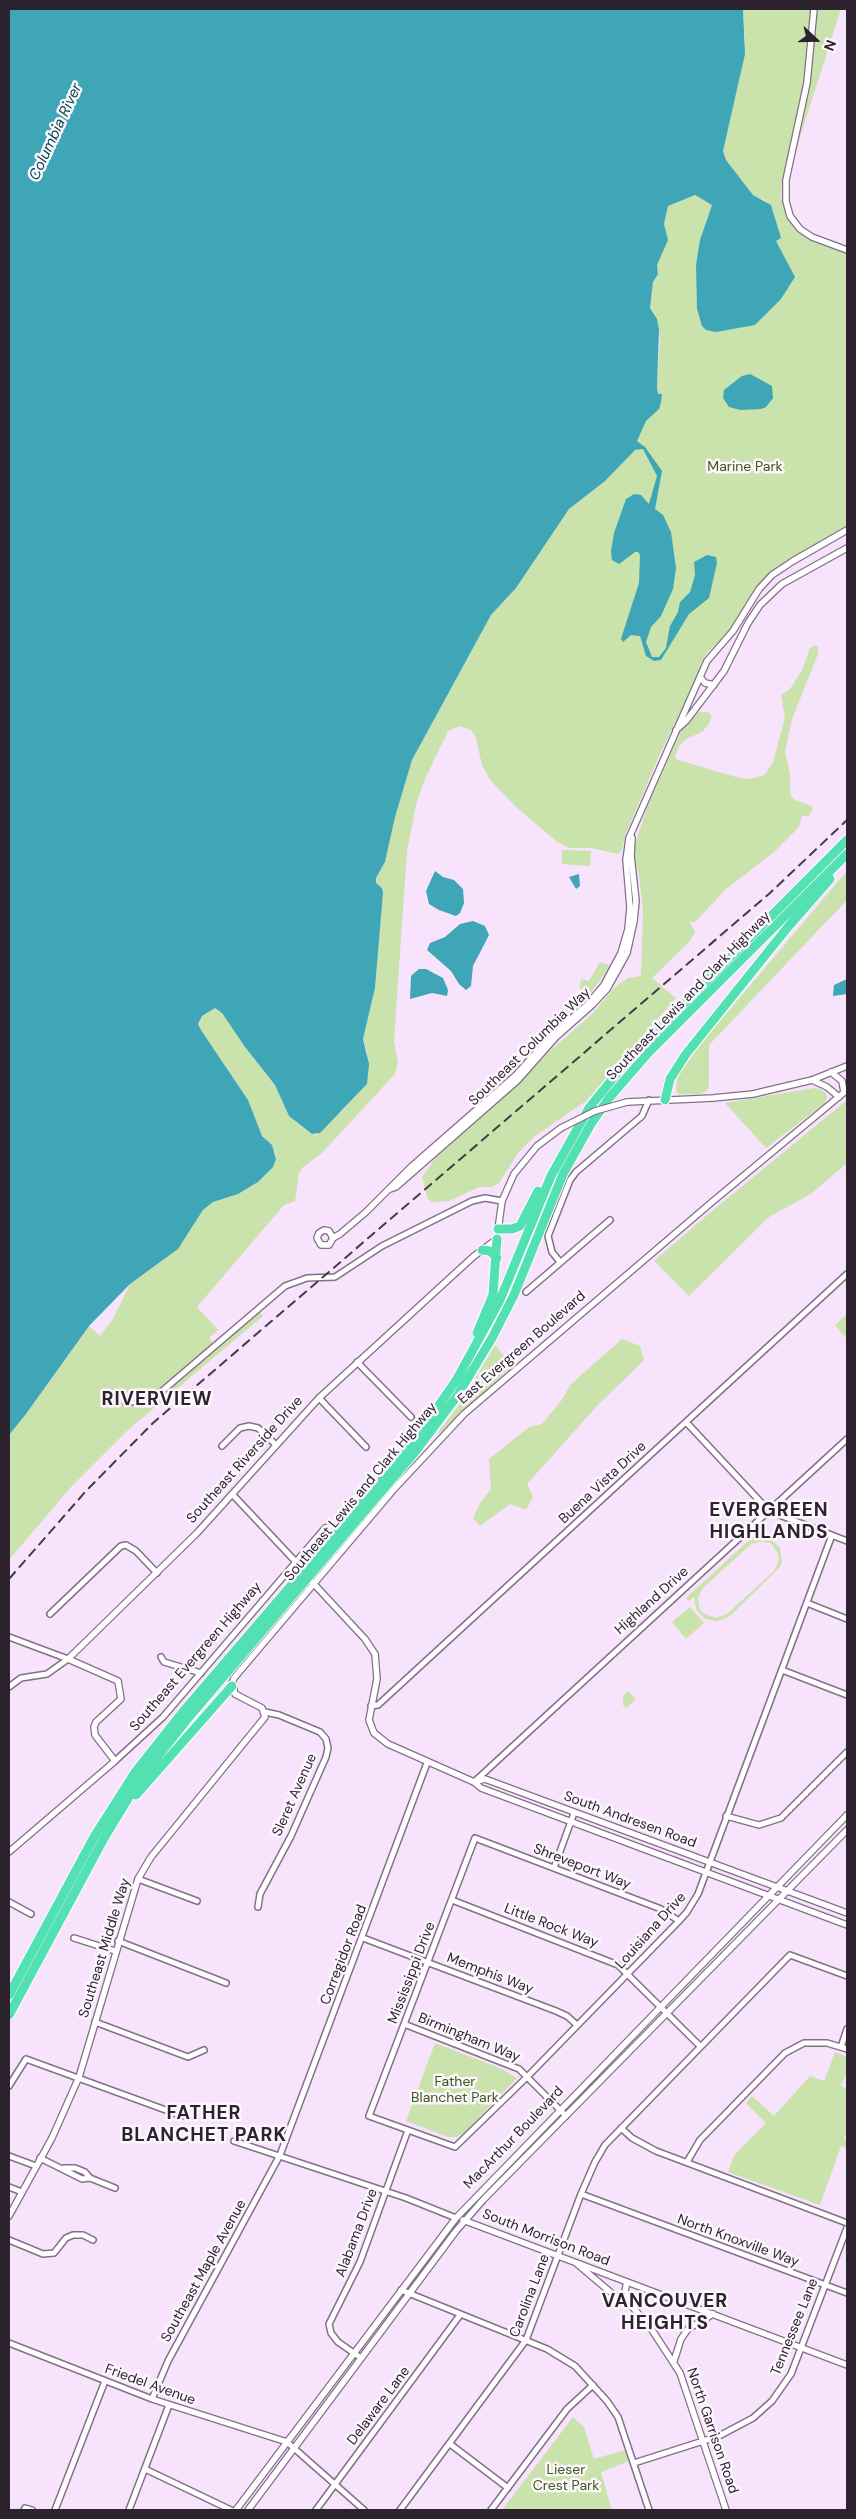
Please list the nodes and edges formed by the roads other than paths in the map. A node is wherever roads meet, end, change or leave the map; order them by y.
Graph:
1 (814, 9) edge
2 (847, 250) edge
3 (847, 530) edge
4 (847, 548) edge
5 (718, 647) junction
6 (732, 655) junction
7 (700, 677) junction
8 (714, 685) junction
9 (675, 731) junction
10 (847, 840) edge
11 (847, 854) edge
12 (847, 858) edge
13 (847, 1066) edge
14 (831, 1072) junction
15 (812, 1080) junction
16 (846, 1091) edge
17 (839, 1097) junction
18 (649, 1100) junction
19 (665, 1100) junction
20 (563, 1151) junction
21 (502, 1201) junction
22 (610, 1220) dead end
23 (498, 1229) junction
24 (333, 1238) dead end
25 (497, 1239) junction
26 (482, 1250) junction
27 (497, 1258) junction
28 (560, 1262) junction
29 (847, 1274) edge
30 (526, 1292) dead end
31 (357, 1362) junction
32 (457, 1378) junction
33 (319, 1398) junction
34 (126, 1403) dead end
35 (411, 1418) dead end
36 (686, 1422) junction
37 (847, 1439) edge
38 (276, 1444) junction
39 (222, 1446) dead end
40 (366, 1447) dead end
41 (233, 1495) junction
42 (769, 1511) junction
43 (325, 1528) dead end
44 (832, 1536) junction
45 (847, 1541) edge
46 (296, 1562) junction
47 (157, 1573) junction
48 (314, 1583) junction
49 (806, 1603) junction
50 (50, 1614) dead end
51 (847, 1619) edge
52 (9, 1637) edge
53 (160, 1657) dead end
54 (68, 1659) junction
55 (782, 1670) junction
56 (201, 1673) junction
57 (9, 1686) edge
58 (232, 1686) junction
59 (847, 1695) edge
60 (372, 1706) junction
61 (265, 1712) junction
62 (847, 1752) edge
63 (115, 1761) junction
64 (428, 1763) junction
65 (474, 1782) junction
66 (574, 1813) junction
67 (847, 1815) edge
68 (726, 1816) junction
69 (113, 1822) junction
70 (571, 1822) junction
71 (847, 1830) edge
72 (475, 1838) joint
73 (9, 1852) edge
74 (709, 1863) junction
75 (554, 1868) junction
76 (706, 1872) junction
77 (138, 1879) junction
78 (778, 1887) junction
79 (788, 1891) junction
80 (770, 1896) junction
81 (779, 1899) junction
82 (452, 1900) junction
83 (197, 1901) dead end
84 (9, 1902) edge
85 (258, 1907) dead end
86 (847, 1913) edge
87 (31, 1914) dead end
88 (678, 1921) junction
89 (847, 1925) edge
90 (74, 1938) dead end
91 (363, 1938) junction
92 (118, 1941) junction
93 (115, 1952) junction
94 (427, 1962) junction
95 (628, 1972) junction
96 (847, 1976) edge
97 (226, 1983) dead end
98 (9, 1995) edge
99 (660, 2007) junction
100 (667, 2013) junction
101 (9, 2015) edge
102 (96, 2022) junction
103 (404, 2024) junction
104 (577, 2025) junction
105 (847, 2029) edge
106 (700, 2046) junction
107 (841, 2047) junction
108 (847, 2049) edge
109 (204, 2050) dead end
110 (79, 2077) junction
111 (527, 2077) junction
112 (9, 2086) edge
113 (559, 2110) junction
114 (182, 2116) dead end
115 (566, 2116) junction
116 (621, 2128) junction
117 (408, 2130) junction
118 (234, 2141) dead end
119 (280, 2155) junction
120 (9, 2156) edge
121 (40, 2158) junction
122 (687, 2162) junction
123 (36, 2166) junction
124 (9, 2188) edge
125 (114, 2188) dead end
126 (22, 2192) junction
127 (385, 2192) junction
128 (581, 2194) junction
129 (9, 2216) edge
130 (456, 2218) junction
131 (465, 2221) junction
132 (847, 2223) edge
133 (847, 2228) edge
134 (9, 2240) edge
135 (93, 2240) dead end
136 (558, 2256) junction
137 (575, 2262) junction
138 (627, 2282) junction
139 (825, 2285) junction
140 (400, 2290) junction
141 (847, 2293) edge
142 (410, 2294) junction
143 (630, 2304) junction
144 (713, 2314) junction
145 (460, 2315) junction
146 (526, 2340) junction
147 (9, 2343) edge
148 (802, 2347) junction
149 (354, 2352) junction
150 (361, 2358) junction
151 (674, 2360) junction
152 (847, 2365) edge
153 (105, 2381) junction
154 (593, 2385) junction
155 (152, 2399) junction
156 (169, 2405) junction
157 (286, 2442) junction
158 (703, 2442) junction
159 (450, 2444) junction
160 (295, 2447) junction
161 (634, 2464) junction
162 (145, 2470) junction
163 (333, 2484) junction
164 (508, 2488) junction
165 (24, 2509) edge
166 (32, 2510) edge
167 (55, 2510) edge
168 (129, 2510) edge
169 (231, 2510) edge
170 (236, 2510) edge
171 (248, 2510) edge
172 (316, 2510) edge
173 (364, 2510) edge
174 (400, 2510) edge
175 (491, 2510) edge
176 (649, 2510) edge
177 (726, 2510) edge

1 - 2 street
3 - 5 street, Southeast Columbia Way
4 - 6 street, Southeast Columbia Way
5 - 6 street
5 - 7 street, Southeast Columbia Way
6 - 8 street, Southeast Columbia Way
7 - 8 street
7 - 9 street, Southeast Columbia Way
8 - 9 street, Southeast Columbia Way
9 - 24 street, Southeast Columbia Way
10 - 20 highway, Southeast Lewis and Clark Highway
11 - 69 highway, Southeast Lewis and Clark Highway
12 - 19 highway
13 - 14 street
14 - 15 street
14 - 16 street
15 - 17 street
15 - 19 street
16 - 17 street, East Evergreen Boulevard
17 - 48 street, East Evergreen Boulevard
18 - 19 street
18 - 21 street, bridge
18 - 28 street
20 - 23 highway
20 - 32 highway, Southeast Lewis and Clark Highway
21 - 23 street
21 - 34 street
22 - 28 street
23 - 25 street
25 - 26 street, Southeast Riverside Drive
25 - 27 highway
26 - 27 highway
26 - 31 street, Southeast Riverside Drive
27 - 32 highway
28 - 30 street
29 - 36 street, Buena Vista Drive
31 - 33 street, Southeast Riverside Drive
31 - 35 street
32 - 98 highway, Southeast Lewis and Clark Highway
33 - 38 street, Southeast Riverside Drive
33 - 40 street
36 - 42 street
36 - 60 street, Buena Vista Drive
37 - 42 street, Highland Drive
38 - 39 street
38 - 41 street, Southeast Riverside Drive
41 - 46 street
41 - 47 street, Southeast Riverside Drive
42 - 44 street
42 - 65 street, Highland Drive
43 - 46 street, Southeast Evergreen Highway
44 - 45 street
44 - 49 street, Louisiana Drive
46 - 56 street, Southeast Evergreen Highway
47 - 50 street
47 - 54 street, Southeast Riverside Drive
48 - 58 street, East Evergreen Boulevard
48 - 60 street, South Andresen Road
49 - 51 street
49 - 55 street, Louisiana Drive
52 - 54 street
53 - 56 street
54 - 57 street, Southeast Riverside Drive
54 - 63 street
55 - 59 street
55 - 68 street, Louisiana Drive
56 - 63 street, Southeast Evergreen Highway
58 - 61 street, Sleret Avenue
58 - 69 highway
60 - 64 street, South Andresen Road
61 - 77 street, Southeast Middle Way
61 - 85 street, Sleret Avenue
62 - 68 street
63 - 73 street, Southeast Evergreen Highway
64 - 65 street, South Andresen Road
64 - 91 street, Corregidor Road
65 - 66 street, South Andresen Road
65 - 70 street, South Andresen Road
66 - 70 street
66 - 74 street, South Andresen Road
67 - 78 street, MacArthur Boulevard
68 - 74 street, Louisiana Drive
69 - 101 highway, Southeast Lewis and Clark Highway
70 - 75 street
70 - 76 street, South Andresen Road
71 - 79 street, MacArthur Boulevard
72 - 75 street, Shreveport Way
72 - 82 street, Mississippi Drive
74 - 76 street, Louisiana Drive
74 - 78 street, South Andresen Road
75 - 88 street, Shreveport Way
76 - 80 street, South Andresen Road
76 - 88 street, Louisiana Drive
77 - 83 street
77 - 92 street, Southeast Middle Way
78 - 79 street, South Andresen Road
78 - 80 street, MacArthur Boulevard
79 - 81 street, MacArthur Boulevard
79 - 86 street, South Andresen Road
80 - 81 street, South Andresen Road
80 - 99 street, MacArthur Boulevard
81 - 89 street, South Andresen Road
81 - 100 street, MacArthur Boulevard
82 - 94 street, Mississippi Drive
82 - 95 street, Little Rock Way
84 - 87 street
88 - 95 street, Louisiana Drive
90 - 93 street
91 - 94 street, Memphis Way
91 - 119 street, Corregidor Road
92 - 93 street, Southeast Middle Way
92 - 97 street
93 - 102 street, Southeast Middle Way
94 - 103 street, Mississippi Drive
94 - 104 street, Memphis Way
95 - 99 street, Little Rock Way
95 - 104 street, Louisiana Drive
96 - 106 street, Carolina Lane
99 - 100 street, Little Rock Way
99 - 113 street, MacArthur Boulevard
100 - 106 street, Little Rock Way
100 - 115 street, MacArthur Boulevard
102 - 109 street
102 - 110 street, Southeast Middle Way
103 - 111 street, Birmingham Way
103 - 117 street, Mississippi Drive
104 - 111 street, Louisiana Drive
105 - 107 street
106 - 116 street, Carolina Lane
107 - 108 street
107 - 122 street
110 - 112 street
110 - 114 street
110 - 121 street, Southeast Middle Way
111 - 113 street, Birmingham Way
111 - 117 street, Louisiana Drive
113 - 115 street, Birmingham Way
113 - 130 street, MacArthur Boulevard
115 - 131 street, MacArthur Boulevard
116 - 122 street
116 - 128 street, Carolina Lane
117 - 127 street, Alabama Drive
118 - 119 street
119 - 127 street
119 - 155 street, Southeast Maple Avenue
120 - 123 street
121 - 123 street, Southeast Middle Way
121 - 125 street
122 - 132 street
123 - 126 street, Southeast Middle Way
124 - 126 street
126 - 129 street, Southeast Middle Way
127 - 130 street
127 - 149 street, Alabama Drive
128 - 136 street, Carolina Lane
128 - 139 street, North Knoxville Way
130 - 131 street, South Morrison Road
130 - 140 street, MacArthur Boulevard
131 - 136 street, South Morrison Road
131 - 142 street, MacArthur Boulevard
133 - 139 street, Tennessee Lane
134 - 135 street
136 - 137 street, South Morrison Road
136 - 146 street, Carolina Lane
137 - 138 street, South Morrison Road
137 - 143 street
138 - 143 street
138 - 144 street, South Morrison Road
139 - 141 street, North Knoxville Way
139 - 148 street, Tennessee Lane
140 - 142 street
140 - 149 street, MacArthur Boulevard
142 - 145 street
142 - 150 street, MacArthur Boulevard
143 - 151 street, North Garrison Road
144 - 148 street, South Morrison Road
144 - 151 street
145 - 146 street
145 - 163 street, Delaware Lane
146 - 154 street
146 - 159 street, Carolina Lane
147 - 153 street, Friedel Avenue
148 - 152 street, South Morrison Road
148 - 158 street, Tennessee Lane
149 - 150 street, Alabama Drive
149 - 157 street, MacArthur Boulevard
150 - 160 street, MacArthur Boulevard
151 - 158 street, North Garrison Road
153 - 155 street, Friedel Avenue
153 - 167 street
154 - 161 street
154 - 164 street
155 - 156 street, Friedel Avenue
156 - 157 street, Friedel Avenue
156 - 162 street
157 - 160 street, Friedel Avenue
157 - 170 street, MacArthur Boulevard
158 - 161 street, Tennessee Lane
158 - 177 street, North Garrison Road
159 - 164 street
159 - 174 street, Carolina Lane
160 - 163 street, Friedel Avenue
160 - 171 street, MacArthur Boulevard
161 - 176 street
162 - 168 street
162 - 169 street
163 - 172 street, Delaware Lane
163 - 173 street, Friedel Avenue
164 - 175 street
165 - 166 street

